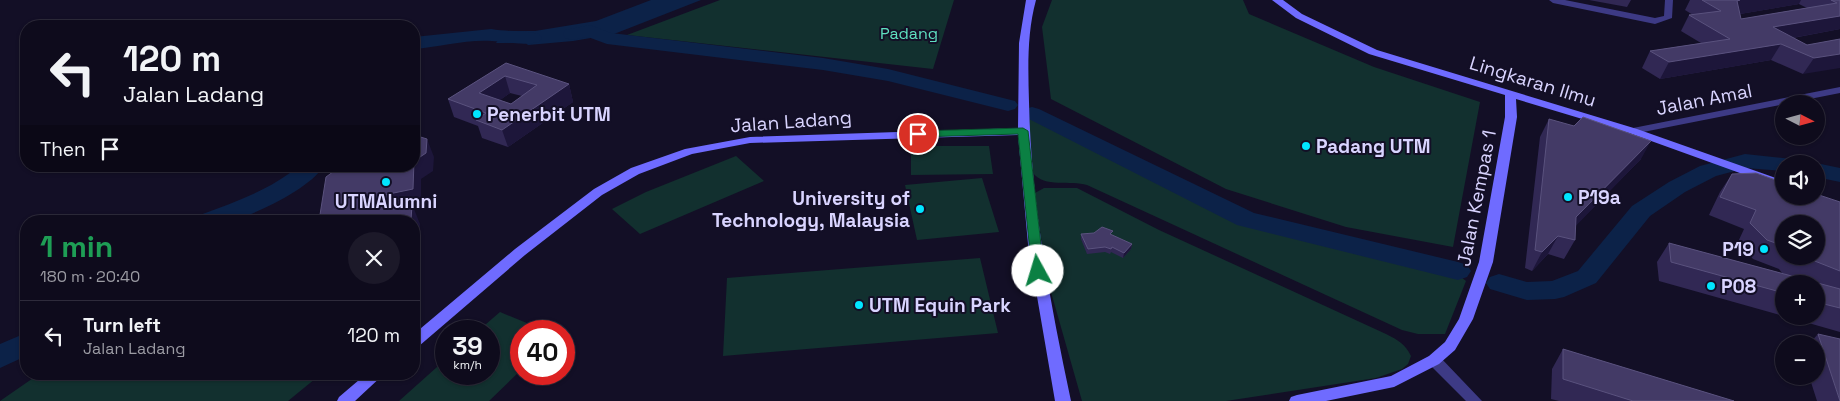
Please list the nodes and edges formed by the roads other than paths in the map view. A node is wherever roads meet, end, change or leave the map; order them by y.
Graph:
1 (1030, 0) edge
2 (1277, 0) edge
3 (1553, 0) edge
4 (1669, 0) edge
5 (1840, 90) edge
6 (1510, 95) junction
7 (1023, 131) junction
8 (1633, 131) junction
9 (1775, 182) edge
10 (420, 337) edge
11 (1434, 360) junction
12 (369, 380) edge
13 (345, 401) edge
14 (1063, 401) edge
15 (1297, 401) edge
16 (1476, 401) edge

1 - 7 street
2 - 6 street, Lingkaran Ilmu
3 - 4 street
5 - 8 street, Jalan Amal
6 - 8 street, Lingkaran Ilmu
6 - 11 street, Jalan Kempas 1
7 - 10 street, Jalan Ladang
7 - 14 street
8 - 9 street, Lingkaran Ilmu
11 - 15 street, Jalan Kempas 1
11 - 16 street
12 - 13 street

